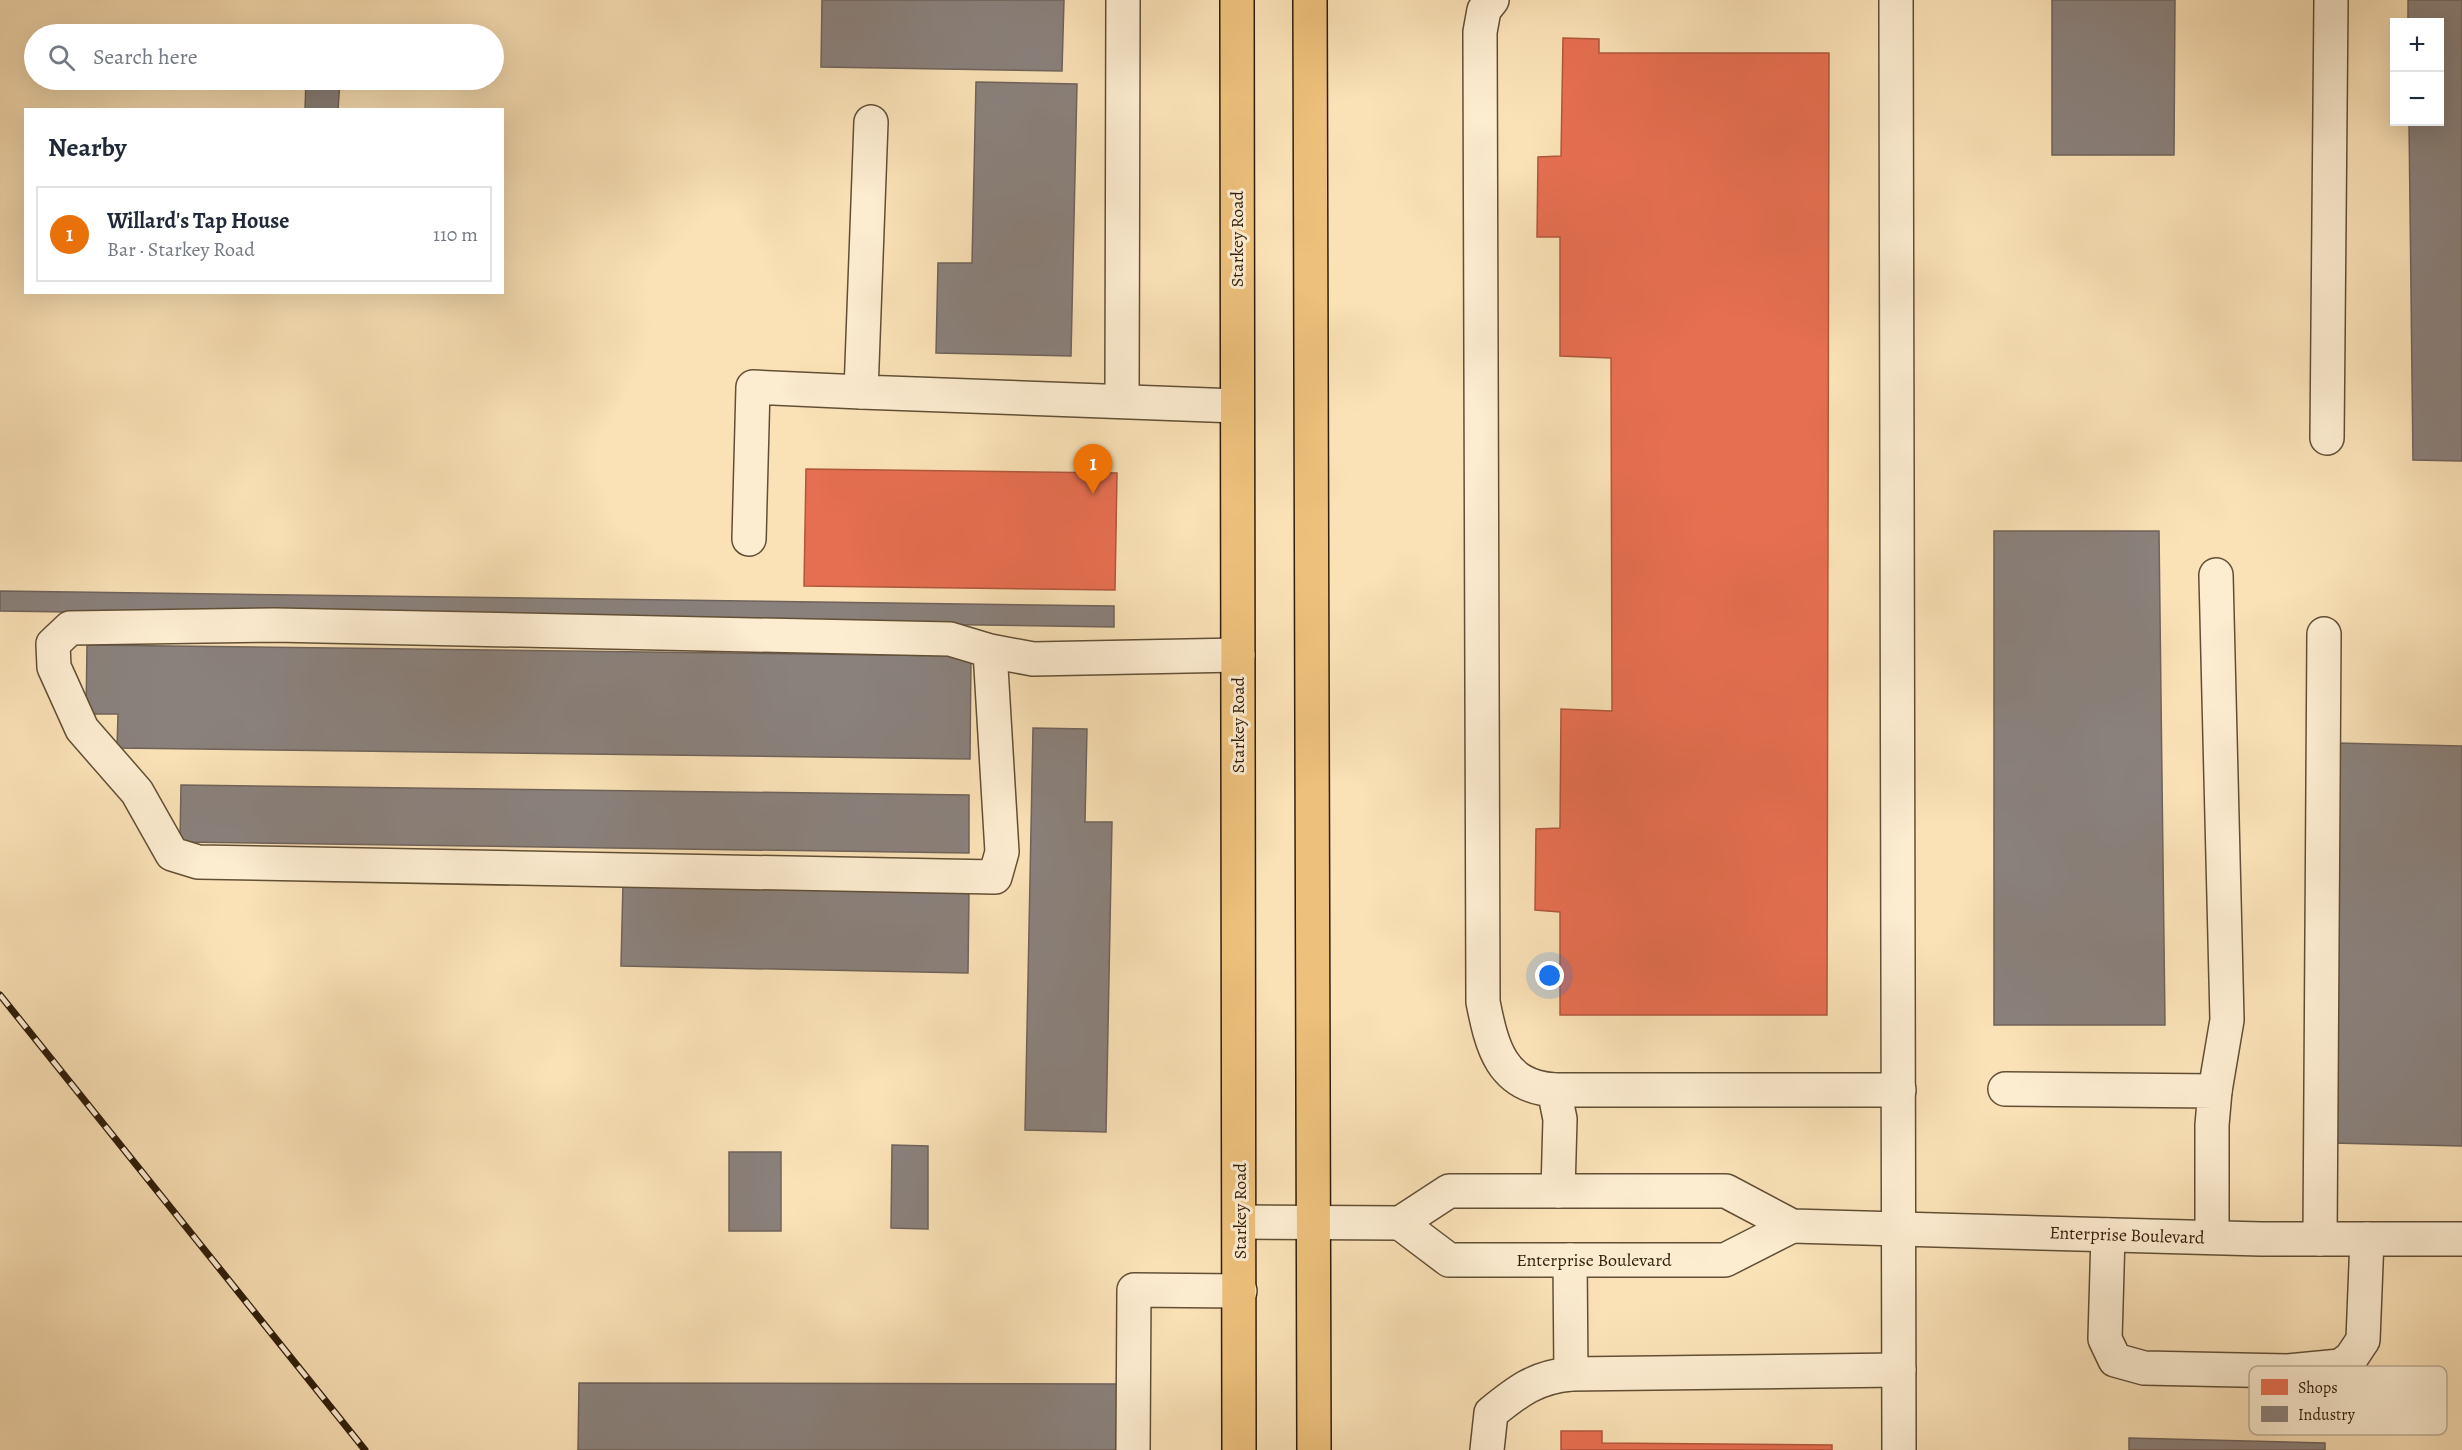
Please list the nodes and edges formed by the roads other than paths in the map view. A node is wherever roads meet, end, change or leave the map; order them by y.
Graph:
1 (1123, 0) edge
2 (1237, 0) edge
3 (1310, 0) edge
4 (1492, 0) edge
5 (1896, 0) edge
6 (2331, 0) edge
7 (871, 122) dead end
8 (861, 392) junction
9 (1122, 401) junction
10 (1237, 406) junction
11 (2327, 438) dead end
12 (749, 539) dead end
13 (2216, 575) dead end
14 (2324, 634) dead end
15 (990, 651) junction
16 (1238, 656) junction
17 (2006, 1089) dead end
18 (1554, 1090) junction
19 (1899, 1090) junction
20 (2215, 1091) junction
21 (1558, 1191) junction
22 (1240, 1222) junction
23 (1314, 1223) junction
24 (1400, 1223) junction
25 (1791, 1226) junction
26 (1900, 1229) junction
27 (2108, 1235) junction
28 (2212, 1238) junction
29 (2320, 1239) junction
30 (2367, 1239) junction
31 (2462, 1239) edge
32 (1570, 1260) junction
33 (1240, 1291) junction
34 (2340, 1366) edge
35 (1899, 1370) junction
36 (2249, 1370) edge
37 (1571, 1374) junction
38 (1133, 1450) edge
39 (1239, 1450) edge
40 (1314, 1450) edge
41 (1487, 1450) edge
42 (1899, 1450) edge

1 - 9 street
2 - 10 main road, Starkey Road
3 - 23 main road
4 - 18 street
5 - 19 street
6 - 11 street
7 - 8 street
8 - 9 street
8 - 12 street
9 - 10 street
10 - 16 main road, Starkey Road
13 - 20 street
14 - 29 street
15 - 15 street
15 - 16 street
16 - 22 main road, Starkey Road
17 - 20 street
18 - 19 street
18 - 21 street
19 - 26 street
20 - 28 street
21 - 24 street, Enterprise Boulevard
21 - 25 street, Enterprise Boulevard
22 - 23 street
22 - 33 main road, Starkey Road
23 - 24 street
23 - 40 main road
24 - 32 street, Enterprise Boulevard
25 - 26 street, Enterprise Boulevard
25 - 32 street, Enterprise Boulevard
26 - 27 street, Enterprise Boulevard
26 - 35 street
27 - 28 street, Enterprise Boulevard
27 - 36 street
28 - 29 street, Enterprise Boulevard
29 - 30 street, Enterprise Boulevard
30 - 31 street, Enterprise Boulevard
30 - 34 street
32 - 37 street
33 - 38 street
33 - 39 main road, Starkey Road
35 - 37 street
35 - 42 street
37 - 41 street

